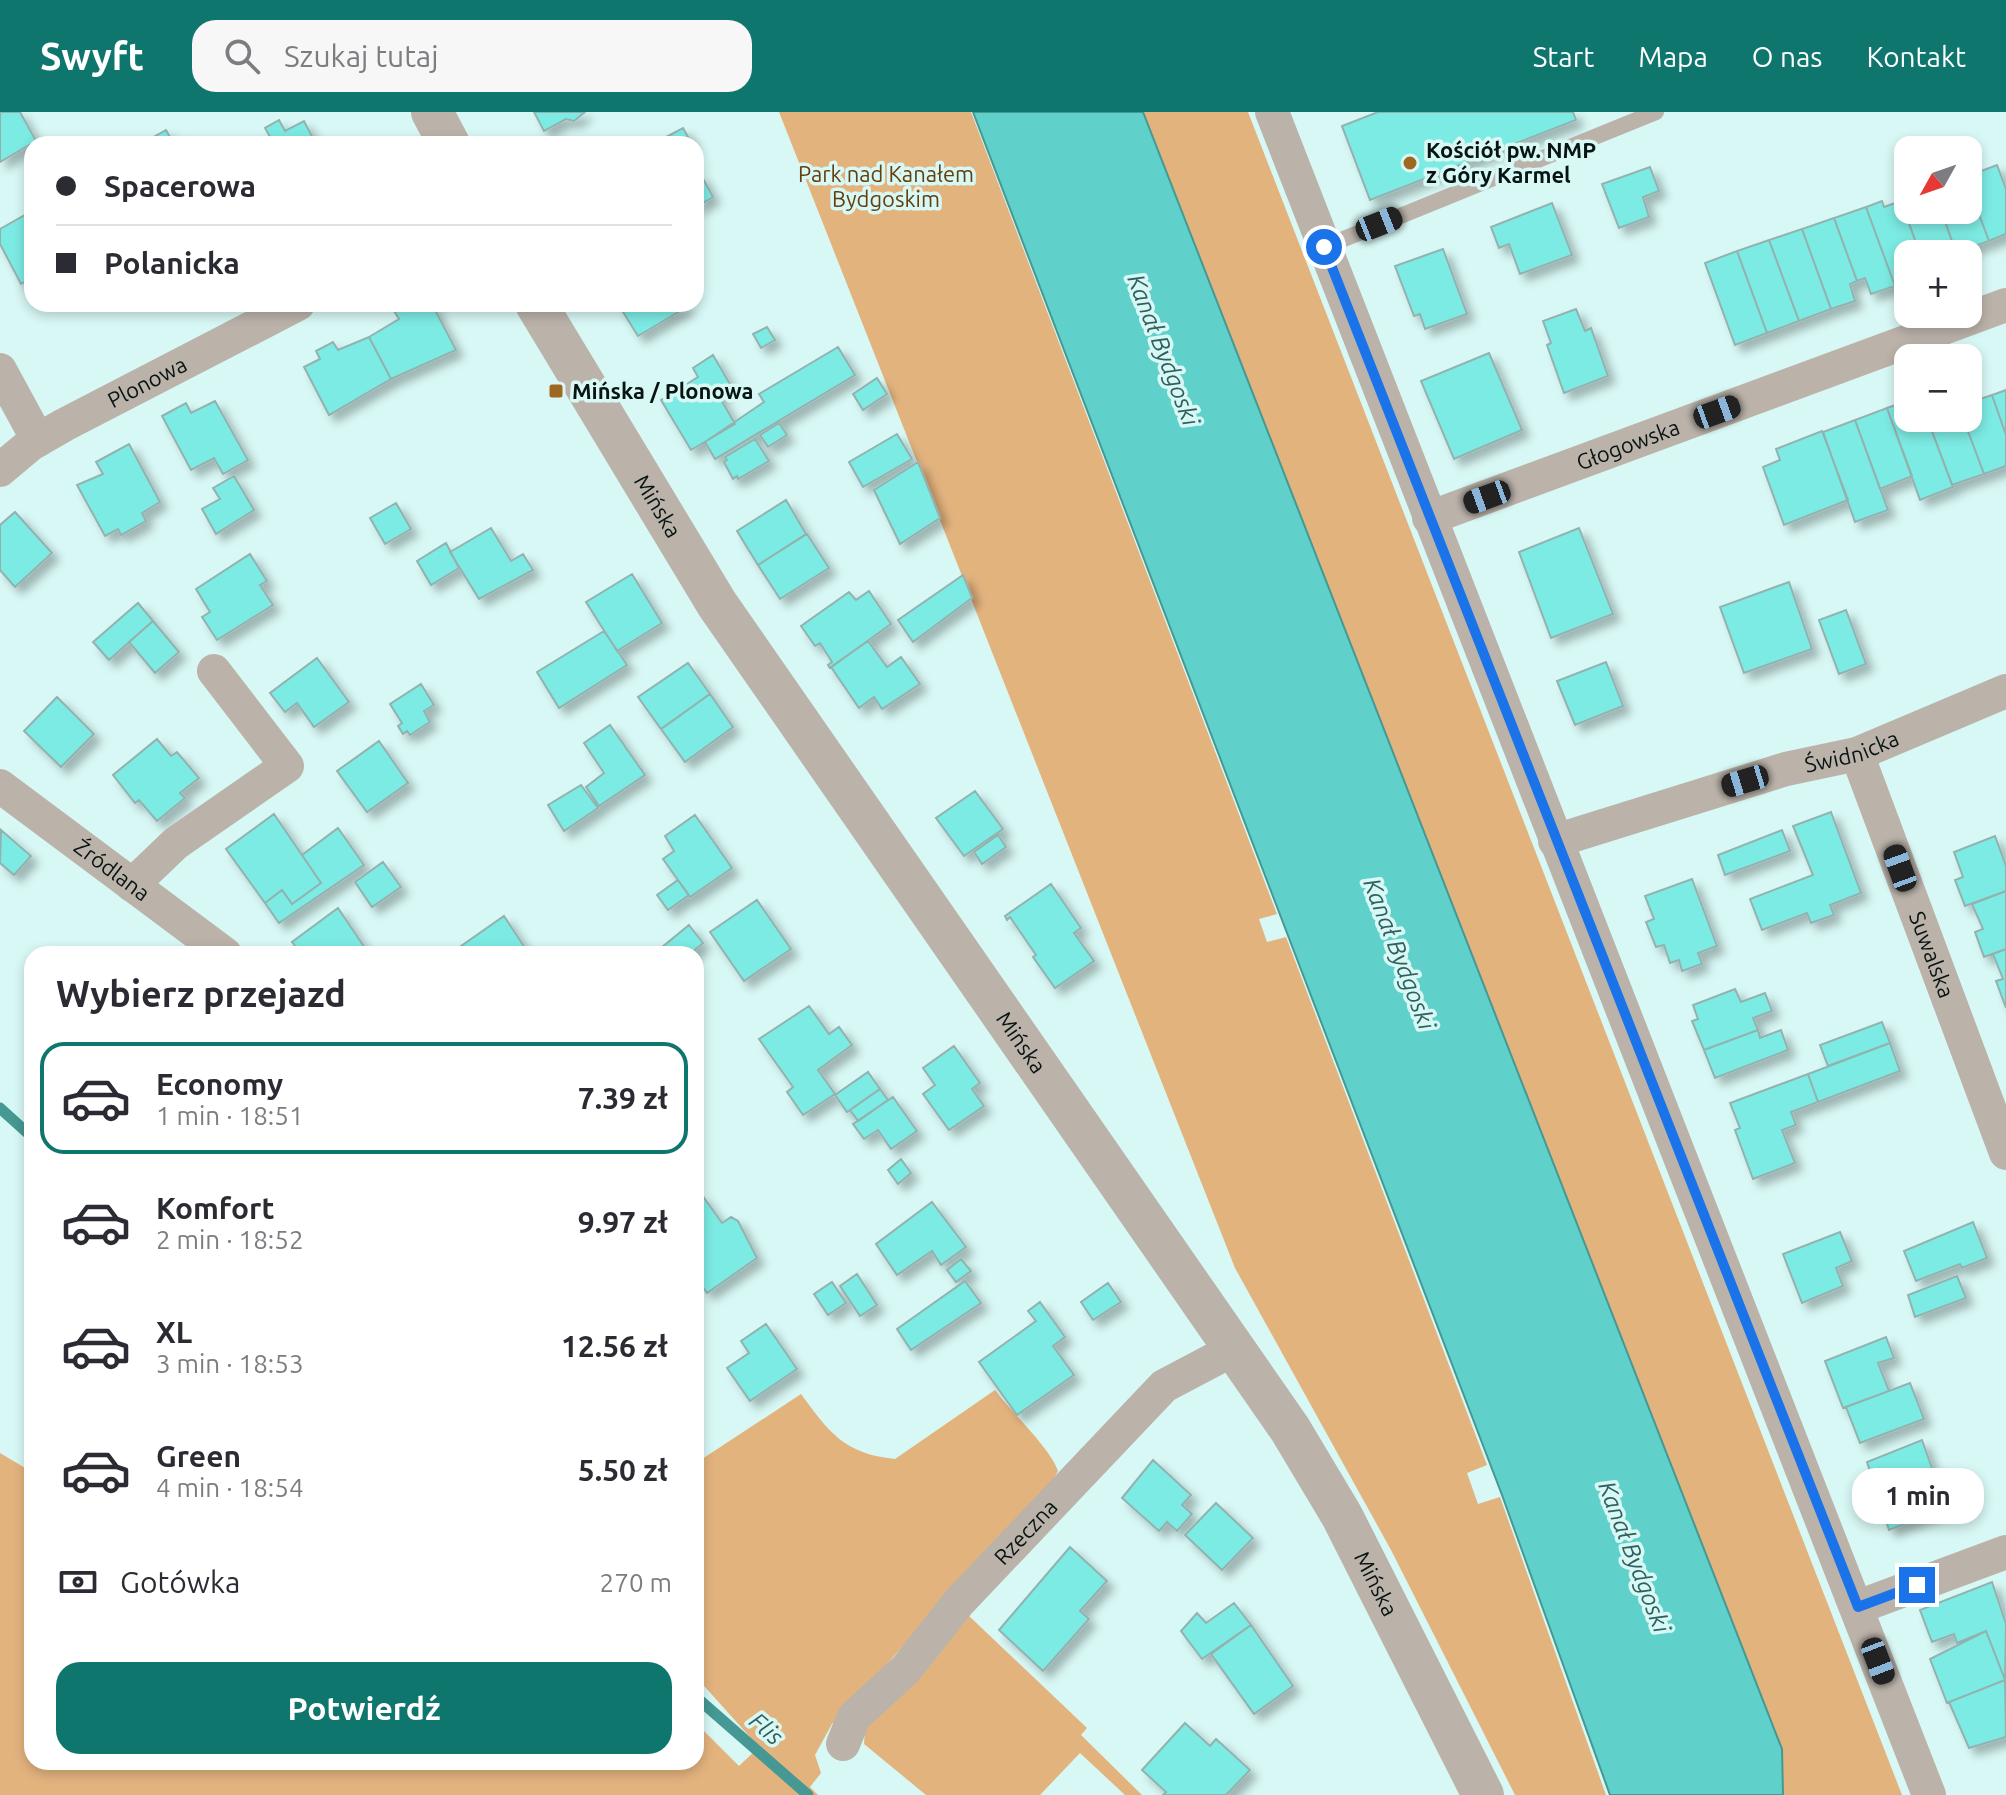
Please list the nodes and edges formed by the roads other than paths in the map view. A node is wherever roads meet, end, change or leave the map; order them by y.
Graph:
1 (432, 112) edge
2 (1272, 112) edge
3 (1656, 112) edge
4 (445, 136) edge
5 (1324, 247) junction
6 (2006, 305) edge
7 (283, 312) edge
8 (541, 312) edge
9 (0, 370) edge
10 (38, 440) junction
11 (0, 470) edge
12 (1429, 518) junction
13 (214, 671) dead end
14 (2006, 691) edge
15 (1857, 754) junction
16 (0, 786) edge
17 (1555, 841) junction
18 (132, 885) junction
19 (214, 946) edge
20 (2006, 1153) edge
21 (1236, 1348) junction
22 (2006, 1552) edge
23 (1858, 1607) junction
24 (843, 1744) dead end
25 (1483, 1795) edge
26 (1929, 1795) edge

1 - 4 street
2 - 5 street
3 - 5 lane
5 - 12 street
6 - 12 street, Głogowska
7 - 10 street, Plonowa
8 - 21 street, Mińska
9 - 10 street
10 - 11 street, Plonowa
12 - 17 street
13 - 18 street
14 - 15 street, Świdnicka
15 - 17 street, Świdnicka
15 - 20 street, Suwalska
16 - 18 street, Źródlana
17 - 23 street
18 - 19 street, Źródlana
21 - 24 street, Rzeczna
21 - 25 street, Mińska
22 - 23 street
23 - 26 street

